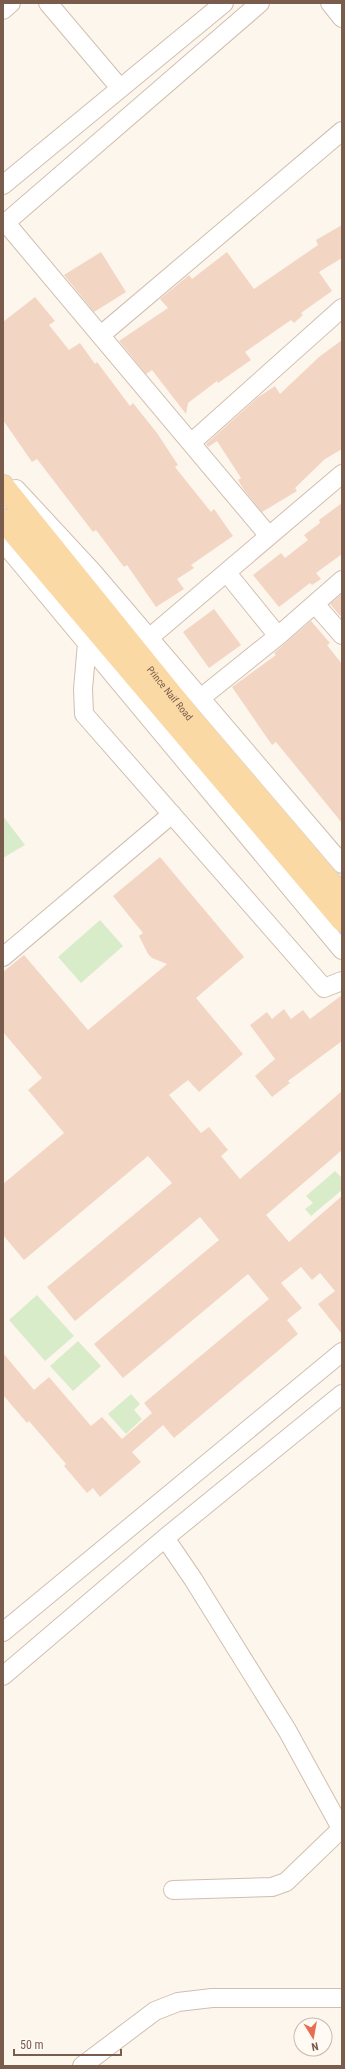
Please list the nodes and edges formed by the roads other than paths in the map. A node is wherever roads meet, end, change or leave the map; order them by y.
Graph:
1 (11, 3) edge
2 (48, 3) edge
3 (224, 3) edge
4 (260, 3) edge
5 (330, 3) edge
6 (3, 10) edge
7 (238, 10) edge
8 (342, 18) edge
9 (120, 88) junction
10 (342, 131) edge
11 (3, 185) edge
12 (4, 224) edge
13 (342, 308) edge
14 (100, 335) junction
15 (191, 443) junction
16 (342, 474) edge
17 (3, 477) edge
18 (3, 486) edge
19 (3, 520) edge
20 (269, 536) junction
21 (3, 542) edge
22 (227, 573) junction
23 (342, 580) edge
24 (315, 604) junction
25 (96, 629) junction
26 (342, 635) edge
27 (278, 636) junction
28 (149, 638) junction
29 (202, 697) junction
30 (172, 814) junction
31 (342, 864) edge
32 (342, 896) edge
33 (342, 920) edge
34 (342, 950) edge
35 (3, 957) edge
36 (342, 981) edge
37 (342, 1352) edge
38 (342, 1394) edge
39 (165, 1538) junction
40 (3, 1632) edge
41 (3, 1676) edge
42 (342, 1829) edge
43 (173, 1890) dead end
44 (342, 1998) edge
45 (89, 2064) edge

1 - 6 street
2 - 9 street
3 - 9 street
4 - 7 street
5 - 8 street
7 - 12 street
9 - 11 street
10 - 14 street
12 - 14 street
13 - 15 street
14 - 15 street
15 - 20 street
16 - 20 street
17 - 28 street
18 - 25 main road, Prince Naif Road
19 - 25 main road, Prince Naif Road
20 - 22 street
21 - 25 street
22 - 27 street
22 - 28 street
23 - 24 street
24 - 26 street
24 - 27 street
25 - 30 street
25 - 32 main road, Prince Naif Road
25 - 33 main road, Prince Naif Road
25 - 34 street
27 - 29 street
28 - 29 street
29 - 31 street
30 - 35 street
30 - 36 street
37 - 40 street
38 - 39 street
39 - 41 street
39 - 42 street
42 - 43 street
44 - 45 street

